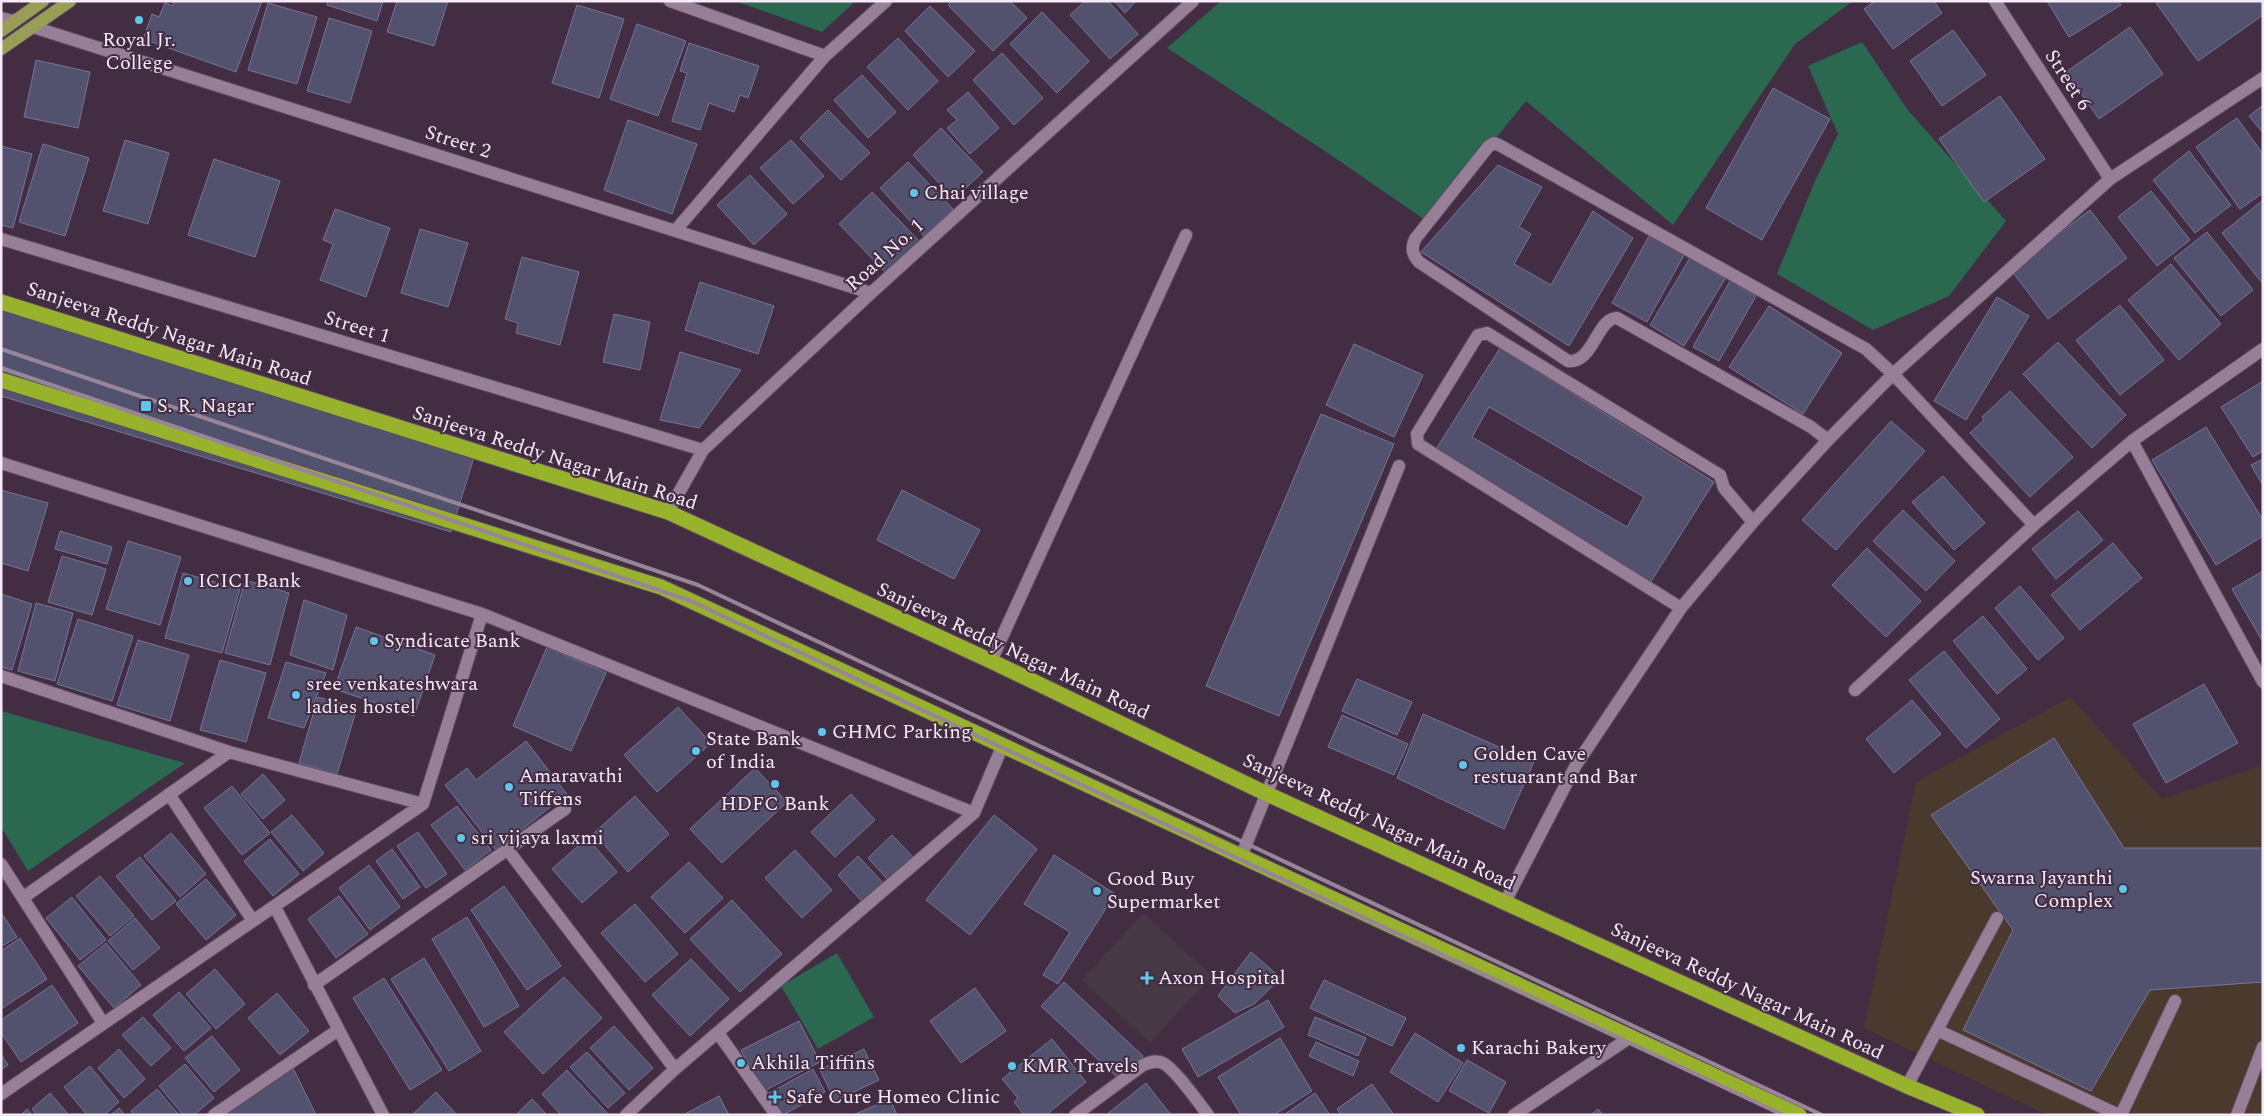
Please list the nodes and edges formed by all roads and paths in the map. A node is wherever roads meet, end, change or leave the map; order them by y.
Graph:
1 (43, 1) edge
2 (70, 1) edge
3 (670, 1) edge
4 (886, 1) edge
5 (1193, 1) edge
6 (1995, 1) edge
7 (1, 18) edge
8 (14, 21) junction
9 (33, 27) junction
10 (1, 30) edge
11 (1, 48) edge
12 (825, 56) junction
13 (2263, 78) edge
14 (2110, 178) junction
15 (675, 231) junction
16 (1186, 235) dead end
17 (1, 239) edge
18 (871, 293) junction
19 (1, 302) edge
20 (2263, 349) edge
21 (1893, 374) junction
22 (1, 380) edge
23 (1828, 440) junction
24 (2132, 441) junction
25 (703, 450) junction
26 (1, 463) edge
27 (1399, 466) dead end
28 (668, 512) junction
29 (1753, 522) junction
30 (2034, 525) junction
31 (1681, 608) junction
32 (482, 614) junction
33 (991, 661) junction
34 (1, 676) edge
35 (2263, 682) edge
36 (1855, 690) dead end
37 (1002, 747) junction
38 (229, 752) junction
39 (1266, 793) junction
40 (169, 794) junction
41 (422, 804) junction
42 (565, 809) dead end
43 (974, 813) junction
44 (508, 849) junction
45 (1241, 856) junction
46 (1, 864) edge
47 (24, 897) junction
48 (1505, 902) junction
49 (275, 907) junction
50 (1997, 918) dead end
51 (254, 921) junction
52 (314, 985) junction
53 (2175, 1001) dead end
54 (103, 1023) junction
55 (338, 1030) junction
56 (1937, 1030) junction
57 (718, 1033) junction
58 (1632, 1036) junction
59 (2263, 1047) edge
60 (676, 1068) junction
61 (1907, 1086) junction
62 (1, 1094) edge
63 (214, 1115) edge
64 (383, 1115) edge
65 (626, 1115) edge
66 (776, 1115) edge
67 (1075, 1115) edge
68 (1208, 1115) edge
69 (1514, 1115) edge
70 (1799, 1115) edge
71 (1977, 1115) edge
72 (2120, 1115) edge
73 (2237, 1115) edge

1 - 8 main road
2 - 9 main road
3 - 12 street
4 - 12 street
5 - 18 street, Road No. 1
6 - 14 street, Street 6
7 - 8 street
8 - 10 main road
9 - 11 main road
9 - 15 street, Street 2
12 - 15 street
13 - 14 street
14 - 21 street
15 - 18 street, Street 2
16 - 33 street
17 - 25 street, Street 1
18 - 25 street, Road No. 1
19 - 28 highway, Sanjeeva Reddy Nagar Main Road
20 - 24 street
21 - 23 street
21 - 23 street
21 - 30 street
22 - 37 highway
23 - 29 street
24 - 30 street
24 - 35 street
25 - 28 street, Road No. 1
26 - 32 street
27 - 39 street
28 - 33 highway, Sanjeeva Reddy Nagar Main Road
29 - 31 street
29 - 31 street
30 - 36 street
31 - 48 street
32 - 41 street
32 - 43 street
33 - 39 highway, Sanjeeva Reddy Nagar Main Road
34 - 38 street
37 - 43 street
37 - 45 highway
38 - 40 street
38 - 41 street
39 - 45 street
39 - 48 highway, Sanjeeva Reddy Nagar Main Road
40 - 47 street
40 - 51 street
41 - 49 street
42 - 44 street
43 - 57 street
44 - 52 street
44 - 60 street
45 - 58 highway
46 - 47 street
47 - 54 street
48 - 61 highway, Sanjeeva Reddy Nagar Main Road
49 - 51 street
49 - 52 street
50 - 56 street
51 - 54 street
52 - 55 street
53 - 72 street
54 - 62 street
55 - 63 street
55 - 64 street
56 - 61 street
56 - 72 street
57 - 60 street
57 - 66 street
58 - 69 street
58 - 70 highway
59 - 73 street
60 - 65 street
61 - 71 highway, Sanjeeva Reddy Nagar Main Road
67 - 68 street

